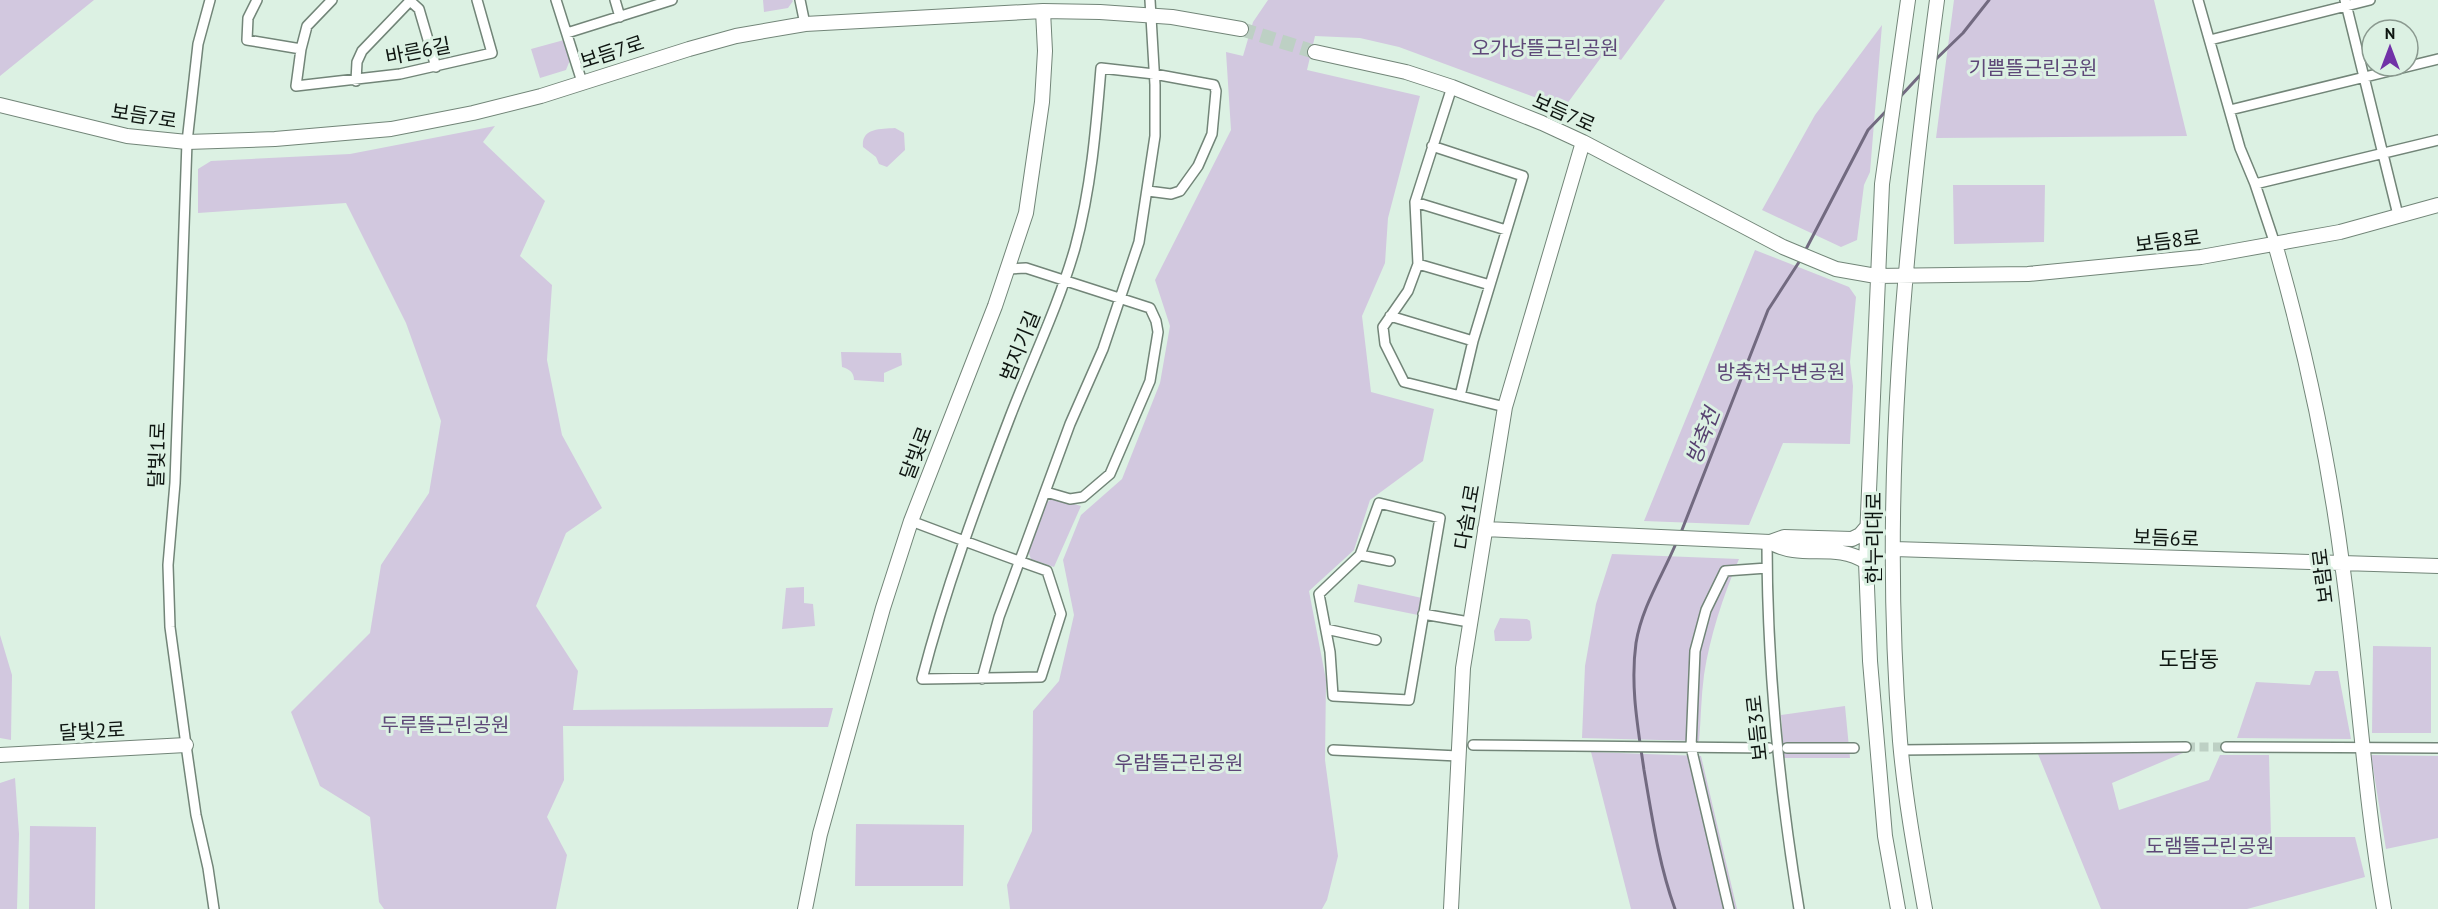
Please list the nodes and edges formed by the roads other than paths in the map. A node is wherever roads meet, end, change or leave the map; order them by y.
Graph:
1 (210, 0) edge
2 (257, 0) edge
3 (332, 0) edge
4 (409, 0) edge
5 (477, 0) edge
6 (556, 0) edge
7 (615, 0) edge
8 (672, 0) edge
9 (800, 0) edge
10 (1150, 0) edge
11 (1908, 0) edge
12 (2198, 0) edge
13 (2370, 0) edge
14 (2346, 3) edge
15 (1043, 5) edge
16 (1937, 7) edge
17 (1151, 16) junction
18 (620, 17) junction
19 (805, 24) junction
20 (1241, 29) tunnel mouth
21 (567, 33) junction
22 (2210, 39) junction
23 (301, 49) junction
24 (1315, 52) tunnel mouth
25 (2438, 59) edge
26 (2360, 61) edge
27 (2420, 63) edge
28 (436, 67) junction
29 (1155, 74) junction
30 (2360, 78) edge
31 (2364, 78) edge
32 (356, 81) junction
33 (582, 82) junction
34 (1452, 87) junction
35 (0, 105) edge
36 (2230, 110) junction
37 (2438, 140) edge
38 (187, 142) junction
39 (1583, 142) junction
40 (1432, 146) junction
41 (2382, 153) junction
42 (2255, 184) junction
43 (1148, 191) junction
44 (1416, 202) junction
45 (2438, 205) edge
46 (2398, 215) junction
47 (1506, 230) junction
48 (2275, 244) junction
49 (1418, 264) junction
50 (1008, 269) junction
51 (1876, 276) junction
52 (1901, 277) junction
53 (1065, 280) junction
54 (1490, 285) junction
55 (1121, 300) junction
56 (1390, 316) junction
57 (1473, 341) junction
58 (1460, 396) junction
59 (1505, 407) junction
60 (1046, 492) junction
61 (911, 521) junction
62 (1866, 528) junction
63 (1485, 529) junction
64 (965, 541) junction
65 (1768, 542) junction
66 (1894, 549) junction
67 (1360, 555) junction
68 (1020, 561) junction
69 (1390, 561) dead end
70 (1866, 562) junction
71 (2342, 563) junction
72 (2438, 566) edge
73 (1767, 568) junction
74 (1423, 614) junction
75 (1469, 622) junction
76 (1326, 629) junction
77 (1376, 640) dead end
78 (982, 679) junction
79 (186, 745) junction
80 (1473, 745) dead end
81 (1691, 747) junction
82 (2186, 747) tunnel mouth
83 (2226, 747) tunnel mouth
84 (2361, 747) junction
85 (1769, 748) dead end
86 (1787, 748) dead end
87 (1854, 748) dead end
88 (2438, 748) edge
89 (1333, 750) dead end
90 (1901, 750) junction
91 (0, 755) edge
92 (1458, 756) junction
93 (214, 909) edge
94 (806, 909) edge
95 (1450, 909) edge
96 (1729, 909) edge
97 (1799, 909) edge
98 (1898, 909) edge
99 (1925, 909) edge
100 (2384, 909) edge

1 - 38 street, 달빛1로
2 - 23 street
3 - 23 street
4 - 28 street
4 - 32 street
5 - 28 street, 바른6길
6 - 21 street
7 - 18 street
8 - 18 street
9 - 19 street
10 - 17 street
11 - 51 street, 한누리대로
12 - 22 street
13 - 14 street
14 - 22 street
14 - 26 street
15 - 17 street, 보듬7로
15 - 19 street, 보듬7로
15 - 50 street, 달빛로
16 - 52 street, 한누리대로
17 - 20 street, 보듬7로
17 - 29 street
18 - 21 street
19 - 33 street, 보듬7로
21 - 33 street
22 - 36 street
23 - 32 street, 바른6길
24 - 34 street, 보듬7로
25 - 27 street
28 - 32 street, 바른6길
29 - 43 street
29 - 43 street, 범지기길
29 - 53 street, 범지기길
30 - 36 street
31 - 41 street
33 - 38 street, 보듬7로
34 - 39 street, 보듬7로
34 - 40 street
35 - 38 street, 보듬7로
36 - 42 street
37 - 41 street
38 - 79 street, 달빛1로
39 - 51 street, 보듬7로
39 - 59 street, 다솜1로
40 - 44 street
40 - 47 street
41 - 42 street
41 - 46 street
42 - 48 street
43 - 55 street
44 - 47 street
44 - 49 street
45 - 46 street, 보듬8로
46 - 48 street, 보듬8로
47 - 54 street
48 - 52 street, 보듬8로
48 - 71 street, 보람로
49 - 54 street
49 - 56 street
50 - 53 street
50 - 61 street, 달빛로
51 - 52 street
51 - 62 street, 한누리대로
52 - 66 street, 한누리대로
53 - 55 street
53 - 64 street, 범지기길
54 - 57 street
55 - 60 street
55 - 60 street
56 - 57 street
56 - 58 street
57 - 58 street
58 - 59 street
59 - 63 street, 다솜1로
60 - 68 street
61 - 64 street
61 - 94 street, 달빛로
62 - 65 street
62 - 70 street, 한누리대로
63 - 65 street
63 - 75 street, 다솜1로
64 - 68 street
64 - 78 street, 범지기길
65 - 70 street
65 - 73 street, 보듬3로
66 - 71 street, 보듬6로
66 - 90 street, 한누리대로
67 - 69 street
67 - 74 street
67 - 76 street
68 - 78 street
68 - 78 street
70 - 98 street, 한누리대로
71 - 72 street, 보듬6로
71 - 84 street, 보람로
73 - 81 street
73 - 97 street, 보듬3로
74 - 75 street
74 - 76 street
75 - 92 street, 다솜1로
76 - 77 street
79 - 91 street, 달빛2로
79 - 93 street, 달빛1로
80 - 81 street
81 - 85 street
81 - 96 street
82 - 90 street
83 - 84 street
84 - 88 street
84 - 100 street, 보람로
86 - 87 street
89 - 92 street
90 - 99 street, 한누리대로
92 - 95 street, 다솜1로

